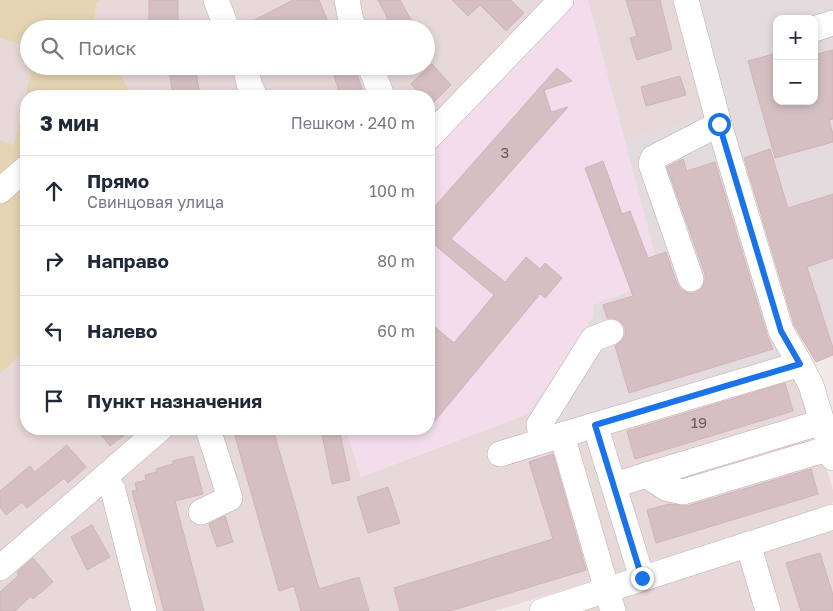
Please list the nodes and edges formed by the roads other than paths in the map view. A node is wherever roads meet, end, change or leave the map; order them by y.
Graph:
1 (216, 0) edge
2 (347, 0) edge
3 (561, 0) edge
4 (686, 0) edge
5 (224, 20) edge
6 (351, 20) edge
7 (833, 23) edge
8 (818, 28) edge
9 (247, 75) edge
10 (374, 75) edge
11 (252, 90) edge
12 (380, 90) edge
13 (719, 124) junction
14 (435, 132) edge
15 (20, 173) edge
16 (0, 191) edge
17 (691, 278) dead end
18 (611, 332) dead end
19 (800, 364) junction
20 (824, 411) edge
21 (595, 425) junction
22 (153, 435) edge
23 (210, 435) edge
24 (552, 438) junction
25 (831, 453) edge
26 (500, 454) dead end
27 (646, 475) junction
28 (104, 478) junction
29 (614, 485) junction
30 (201, 512) dead end
31 (833, 517) edge
32 (748, 544) junction
33 (0, 568) edge
34 (642, 578) junction
35 (610, 600) edge
36 (144, 611) edge
37 (542, 611) edge
38 (768, 611) edge

1 - 5 street
2 - 6 street
3 - 14 street
4 - 13 street
7 - 8 street
9 - 11 street
10 - 12 street
13 - 17 street
13 - 19 street
15 - 16 street
18 - 24 street
19 - 20 street
19 - 21 street
20 - 25 street
20 - 27 street
21 - 24 street
21 - 29 street
22 - 28 street
23 - 30 street
24 - 26 street
24 - 35 street
25 - 27 street
27 - 29 street
28 - 33 street
28 - 36 street
29 - 34 street
31 - 32 street
32 - 34 street
32 - 38 street
34 - 35 street
35 - 37 street

